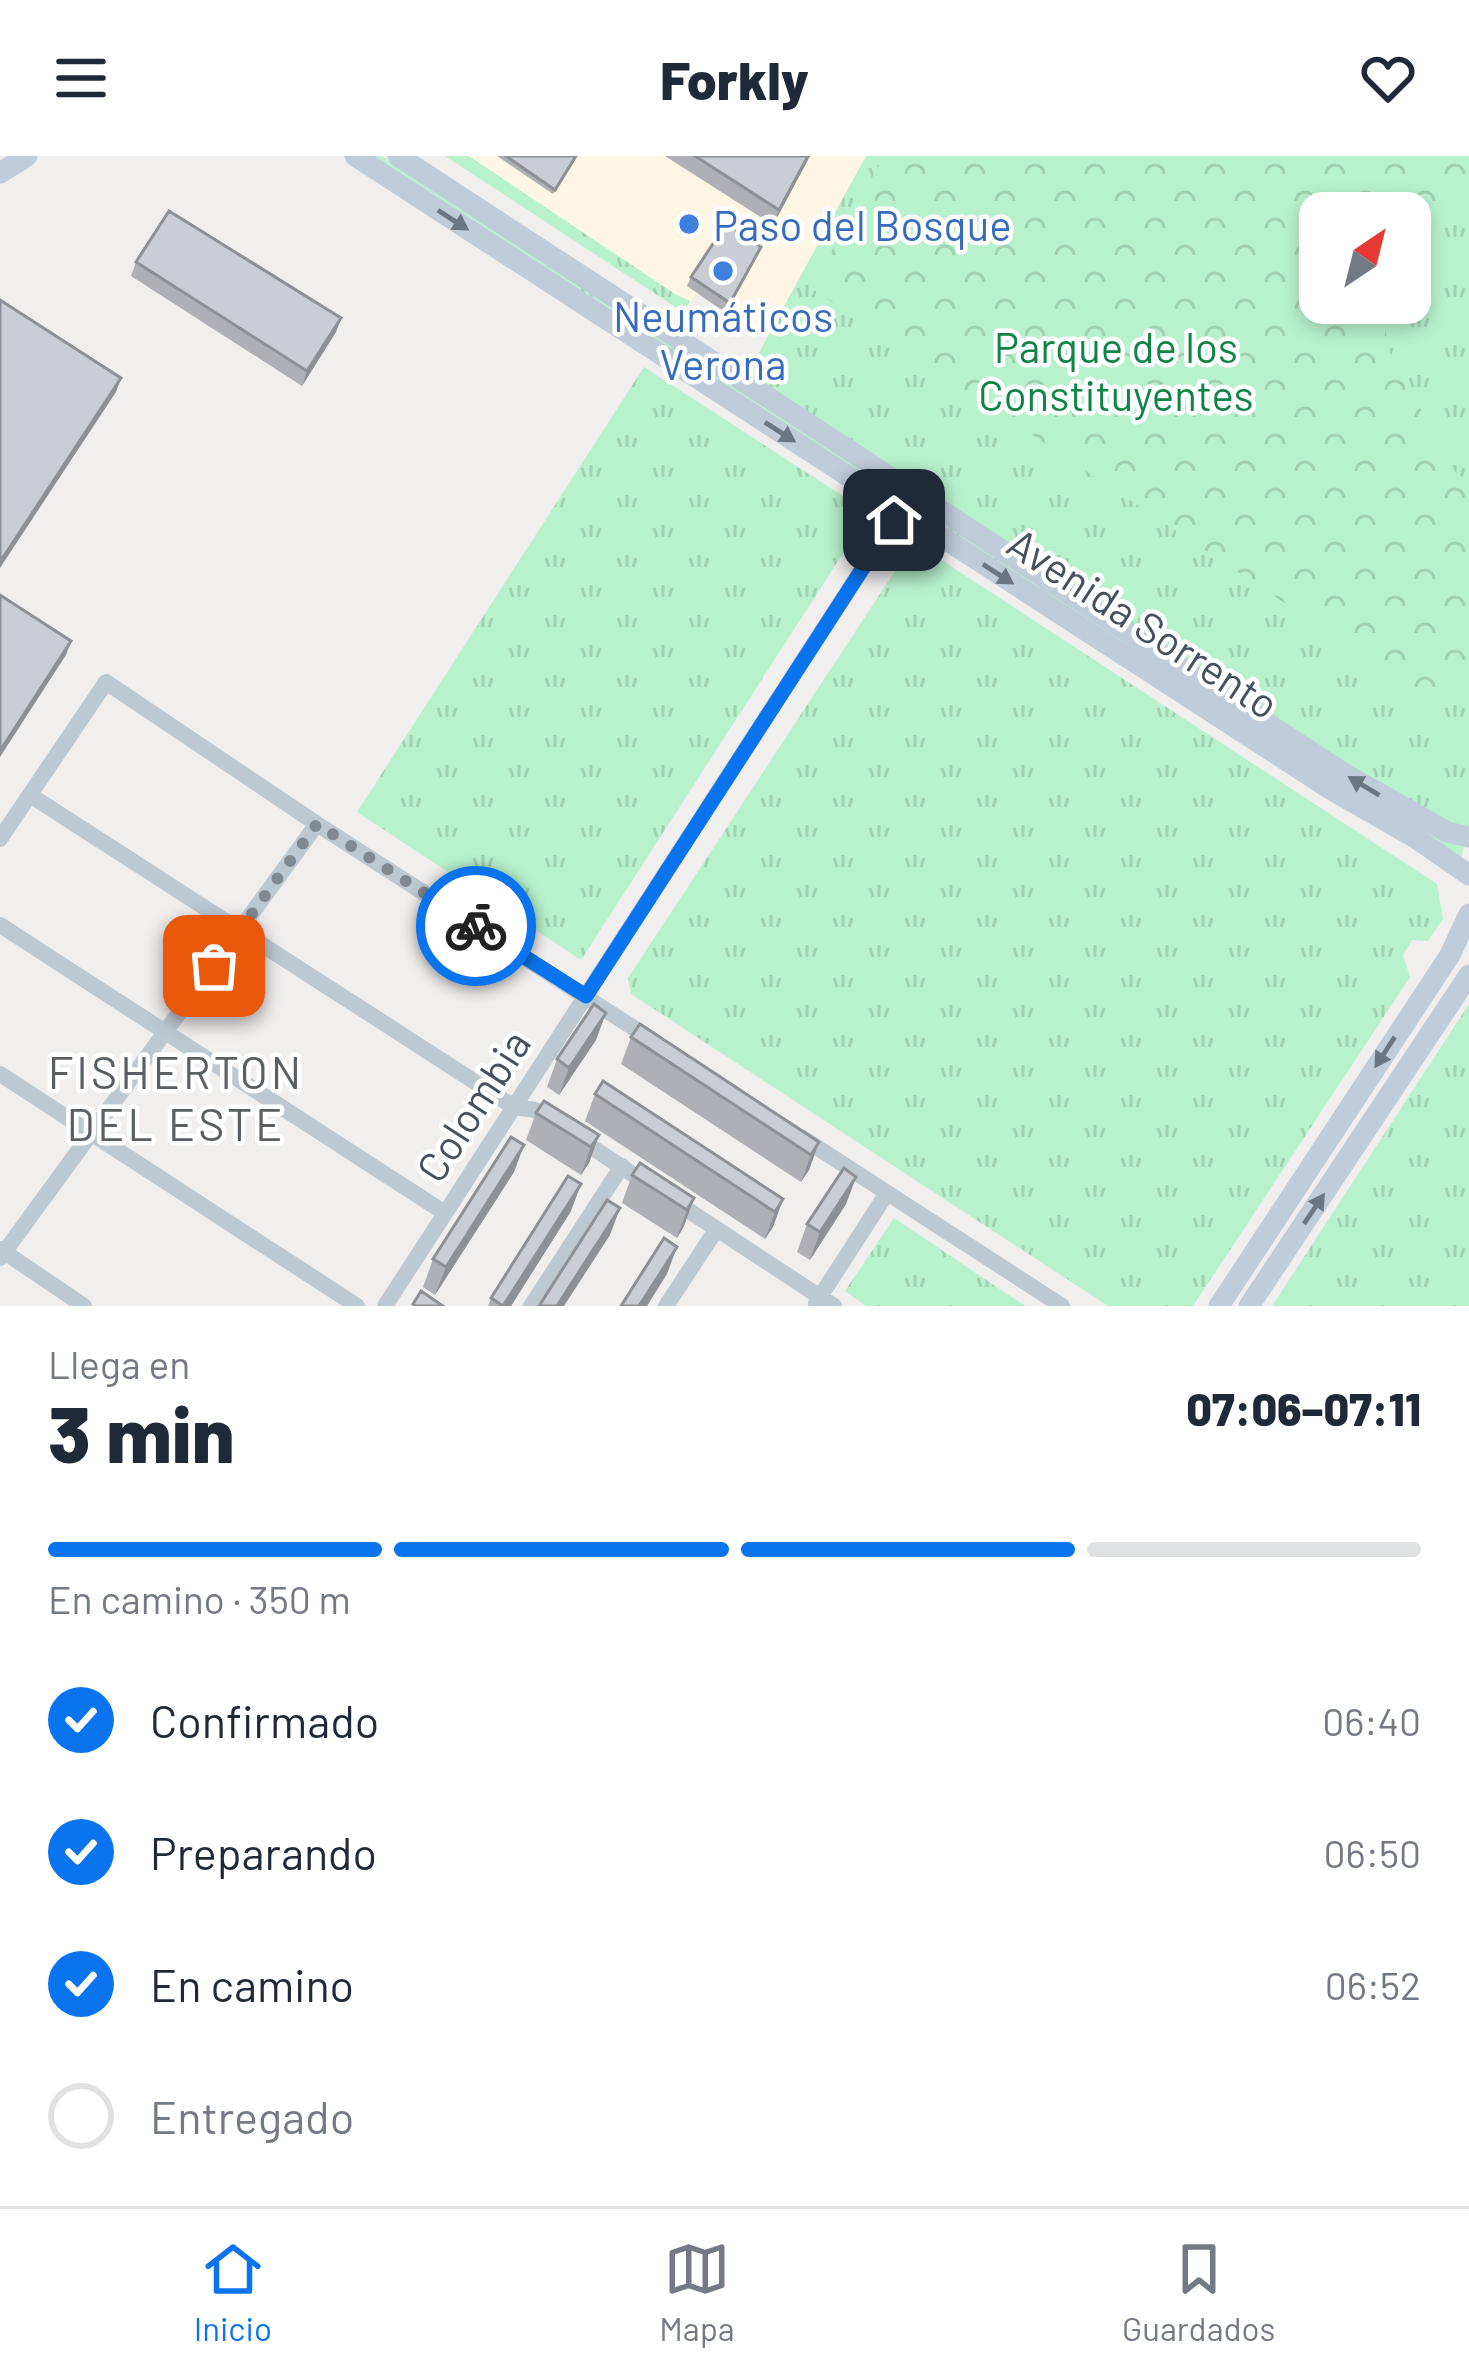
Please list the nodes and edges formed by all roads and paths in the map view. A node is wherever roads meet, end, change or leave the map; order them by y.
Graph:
1 (28, 156) edge
2 (355, 156) edge
3 (398, 156) edge
4 (0, 173) edge
5 (894, 520) dead end
6 (30, 795) junction
7 (317, 824) junction
8 (1469, 837) edge
9 (0, 839) edge
10 (1469, 875) edge
11 (1469, 914) edge
12 (0, 925) edge
13 (239, 932) junction
14 (1469, 975) edge
15 (586, 996) junction
16 (164, 1034) junction
17 (666, 1049) edge
18 (0, 1074) edge
19 (514, 1107) junction
20 (787, 1127) edge
21 (91, 1133) junction
22 (622, 1166) junction
23 (887, 1193) junction
24 (445, 1213) junction
25 (716, 1230) junction
26 (1, 1253) edge
27 (822, 1303) edge
28 (85, 1306) edge
29 (357, 1306) edge
30 (385, 1306) edge
31 (531, 1306) edge
32 (665, 1306) edge
33 (1062, 1306) edge
34 (1219, 1306) edge
35 (1249, 1306) edge

1 - 4 main road
2 -> 10 main road, Avenida Sorrento
8 -> 3 main road, Avenida Sorrento
5 - 15 street, Colombia
6 - 7 street
6 - 9 street
6 - 13 street
7 - 13 street
7 - 15 street
11 -> 34 main road
12 - 16 street
13 - 16 street
13 - 19 street
35 -> 14 main road
15 - 17 street
15 - 19 street, Colombia
16 - 21 street
16 - 24 street
18 - 21 street
19 - 22 street
19 - 24 street, Colombia
20 - 23 street
21 - 26 street
21 - 29 street
22 - 25 street
22 - 31 street
23 - 27 street
23 - 33 street
24 - 30 street, Colombia
25 - 27 street
25 - 32 street
26 - 28 street

